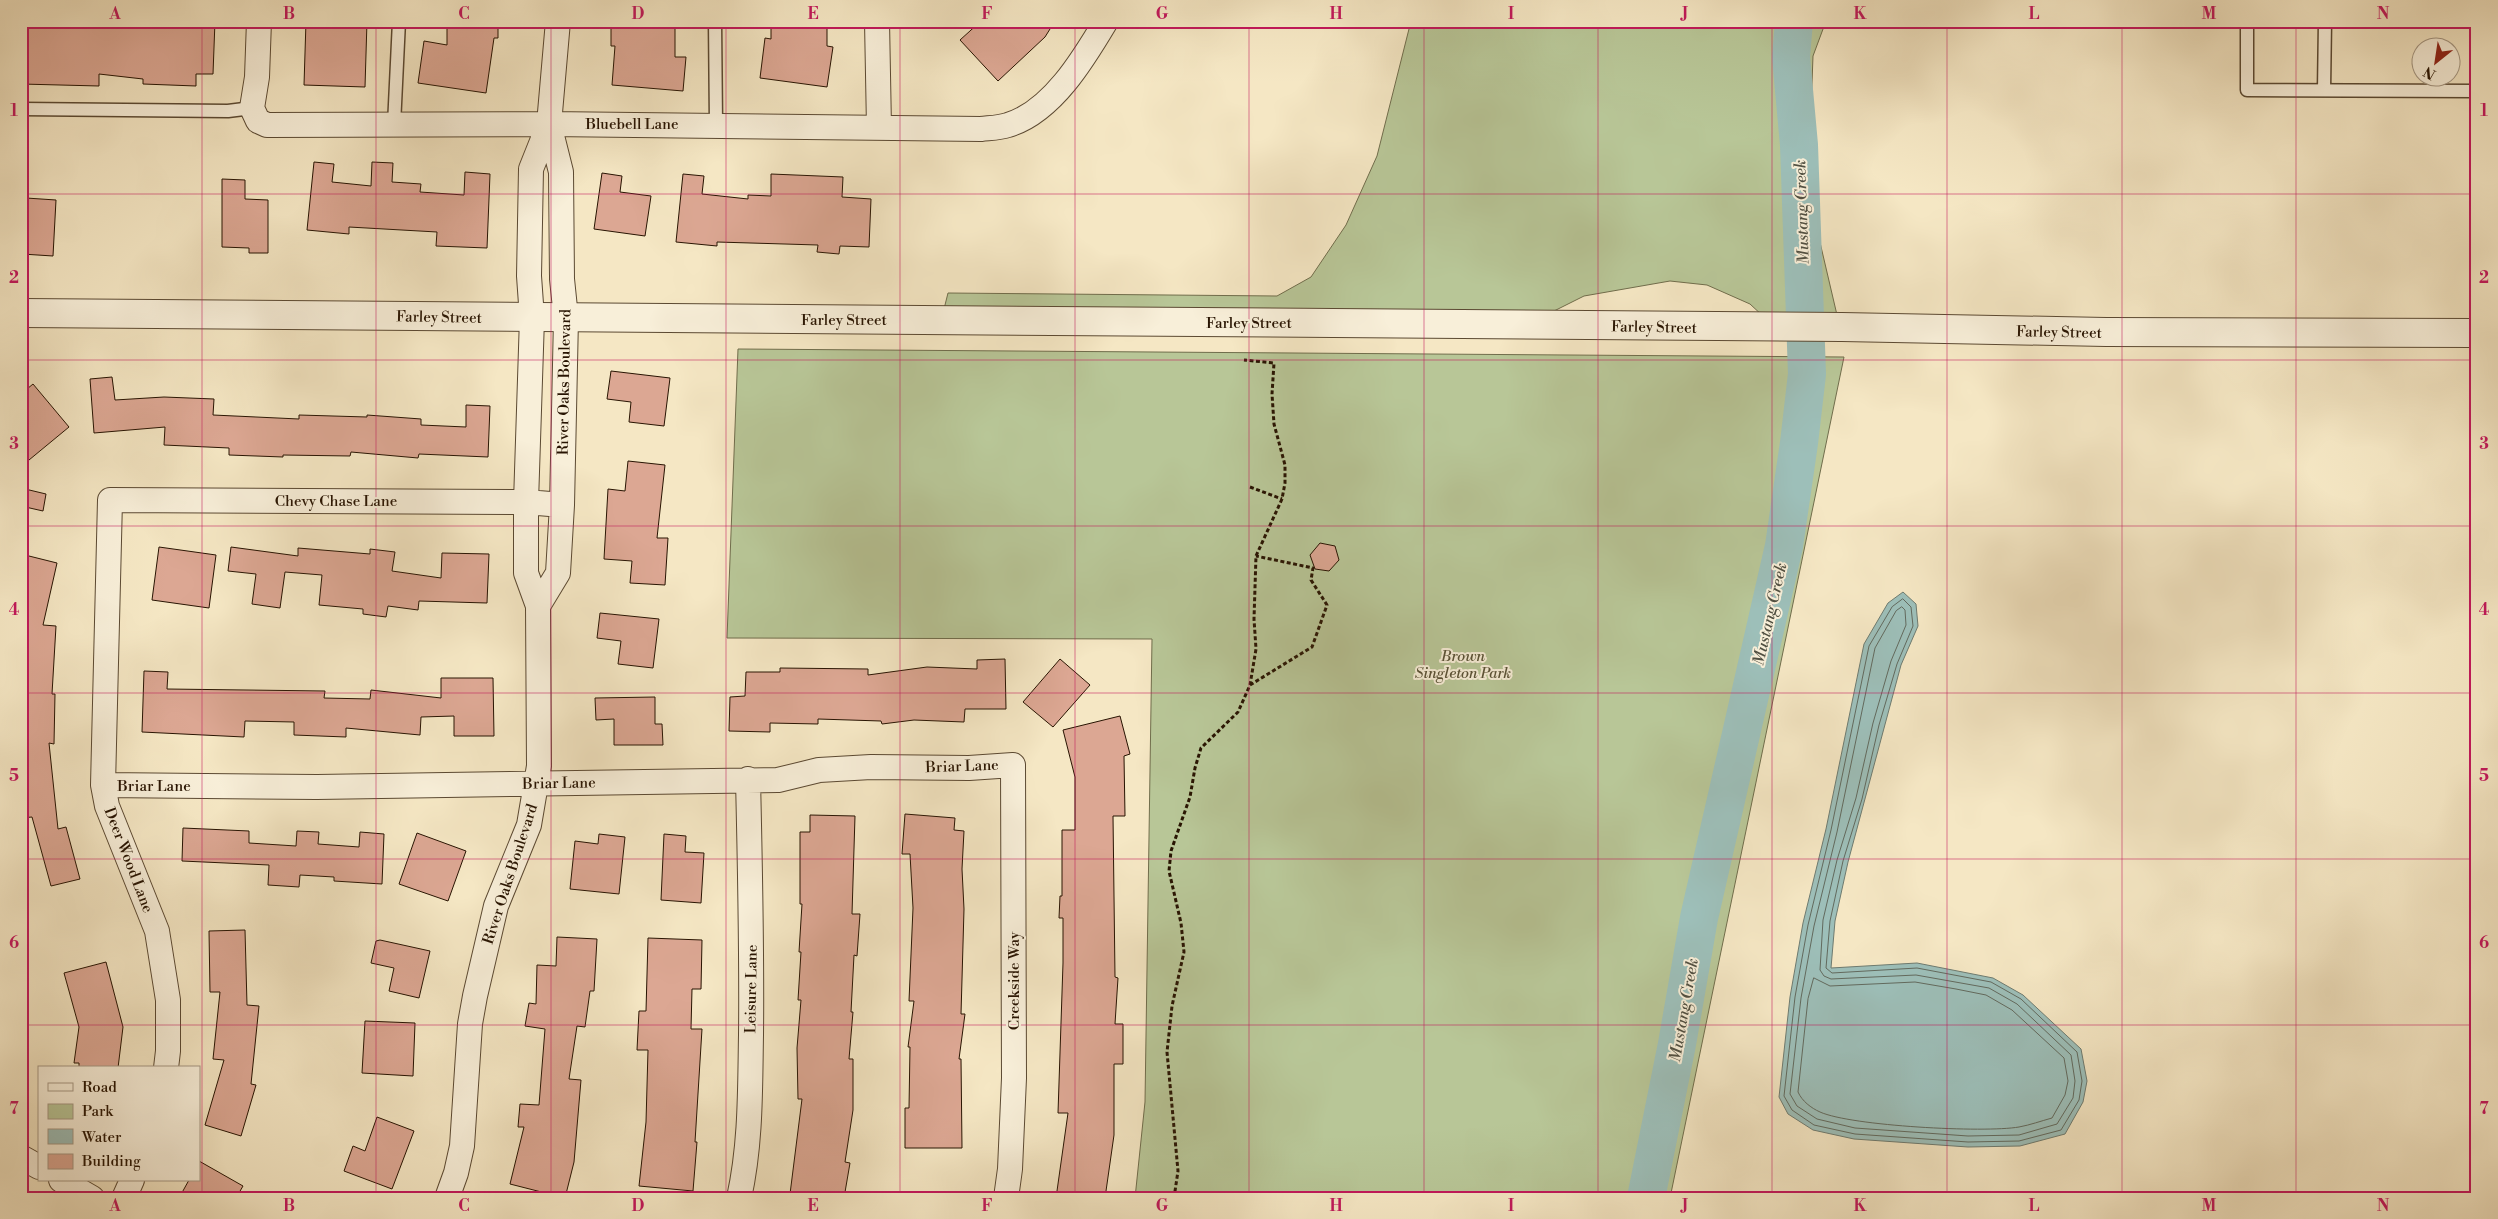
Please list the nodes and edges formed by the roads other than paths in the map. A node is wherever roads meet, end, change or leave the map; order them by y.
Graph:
1 (259, 21) edge
2 (399, 21) edge
3 (558, 21) edge
4 (715, 21) edge
5 (877, 21) edge
6 (1106, 21) edge
7 (2247, 21) edge
8 (2325, 21) edge
9 (2324, 90) junction
10 (2477, 91) edge
11 (21, 109) edge
12 (255, 114) junction
13 (549, 124) junction
14 (394, 125) junction
15 (716, 125) junction
16 (879, 128) junction
17 (21, 313) edge
18 (532, 318) junction
19 (566, 318) junction
20 (2477, 333) edge
21 (110, 500) joint
22 (526, 502) junction
23 (562, 505) junction
24 (538, 606) junction
25 (1013, 765) joint
26 (748, 779) junction
27 (537, 783) junction
28 (103, 785) junction
29 (166, 1066) edge
30 (21, 1157) edge
31 (38, 1166) edge
32 (64, 1182) edge
33 (131, 1182) edge
34 (92, 1198) edge
35 (124, 1198) edge
36 (446, 1198) edge
37 (739, 1198) edge
38 (1006, 1198) edge

1 - 12 street
2 - 14 lane
3 - 13 street, River Oaks Boulevard
4 - 15 lane
5 - 16 street
6 - 16 street, Bluebell Lane
7 - 9 lane
8 - 9 lane
9 - 10 lane
11 - 12 lane
12 - 14 street, Bluebell Lane
13 - 14 street, Bluebell Lane
13 - 15 street, Bluebell Lane
13 - 18 street, River Oaks Boulevard
13 - 19 street, River Oaks Boulevard
15 - 16 street, Bluebell Lane
17 - 18 street, Farley Street
18 - 19 street, Farley Street
18 - 22 street, River Oaks Boulevard
19 - 20 street, Farley Street
19 - 23 street, River Oaks Boulevard
21 - 22 street, Chevy Chase Lane
21 - 28 street, Deer Wood Lane
22 - 23 street, Chevy Chase Lane
22 - 24 street, River Oaks Boulevard
23 - 24 street, River Oaks Boulevard
24 - 27 street, River Oaks Boulevard
25 - 26 street, Briar Lane
25 - 38 street, Creekside Way
26 - 27 street, Briar Lane
26 - 37 street, Leisure Lane
27 - 28 street, Briar Lane
27 - 36 street, River Oaks Boulevard
28 - 29 street, Deer Wood Lane
30 - 31 street
32 - 34 street
33 - 35 street

